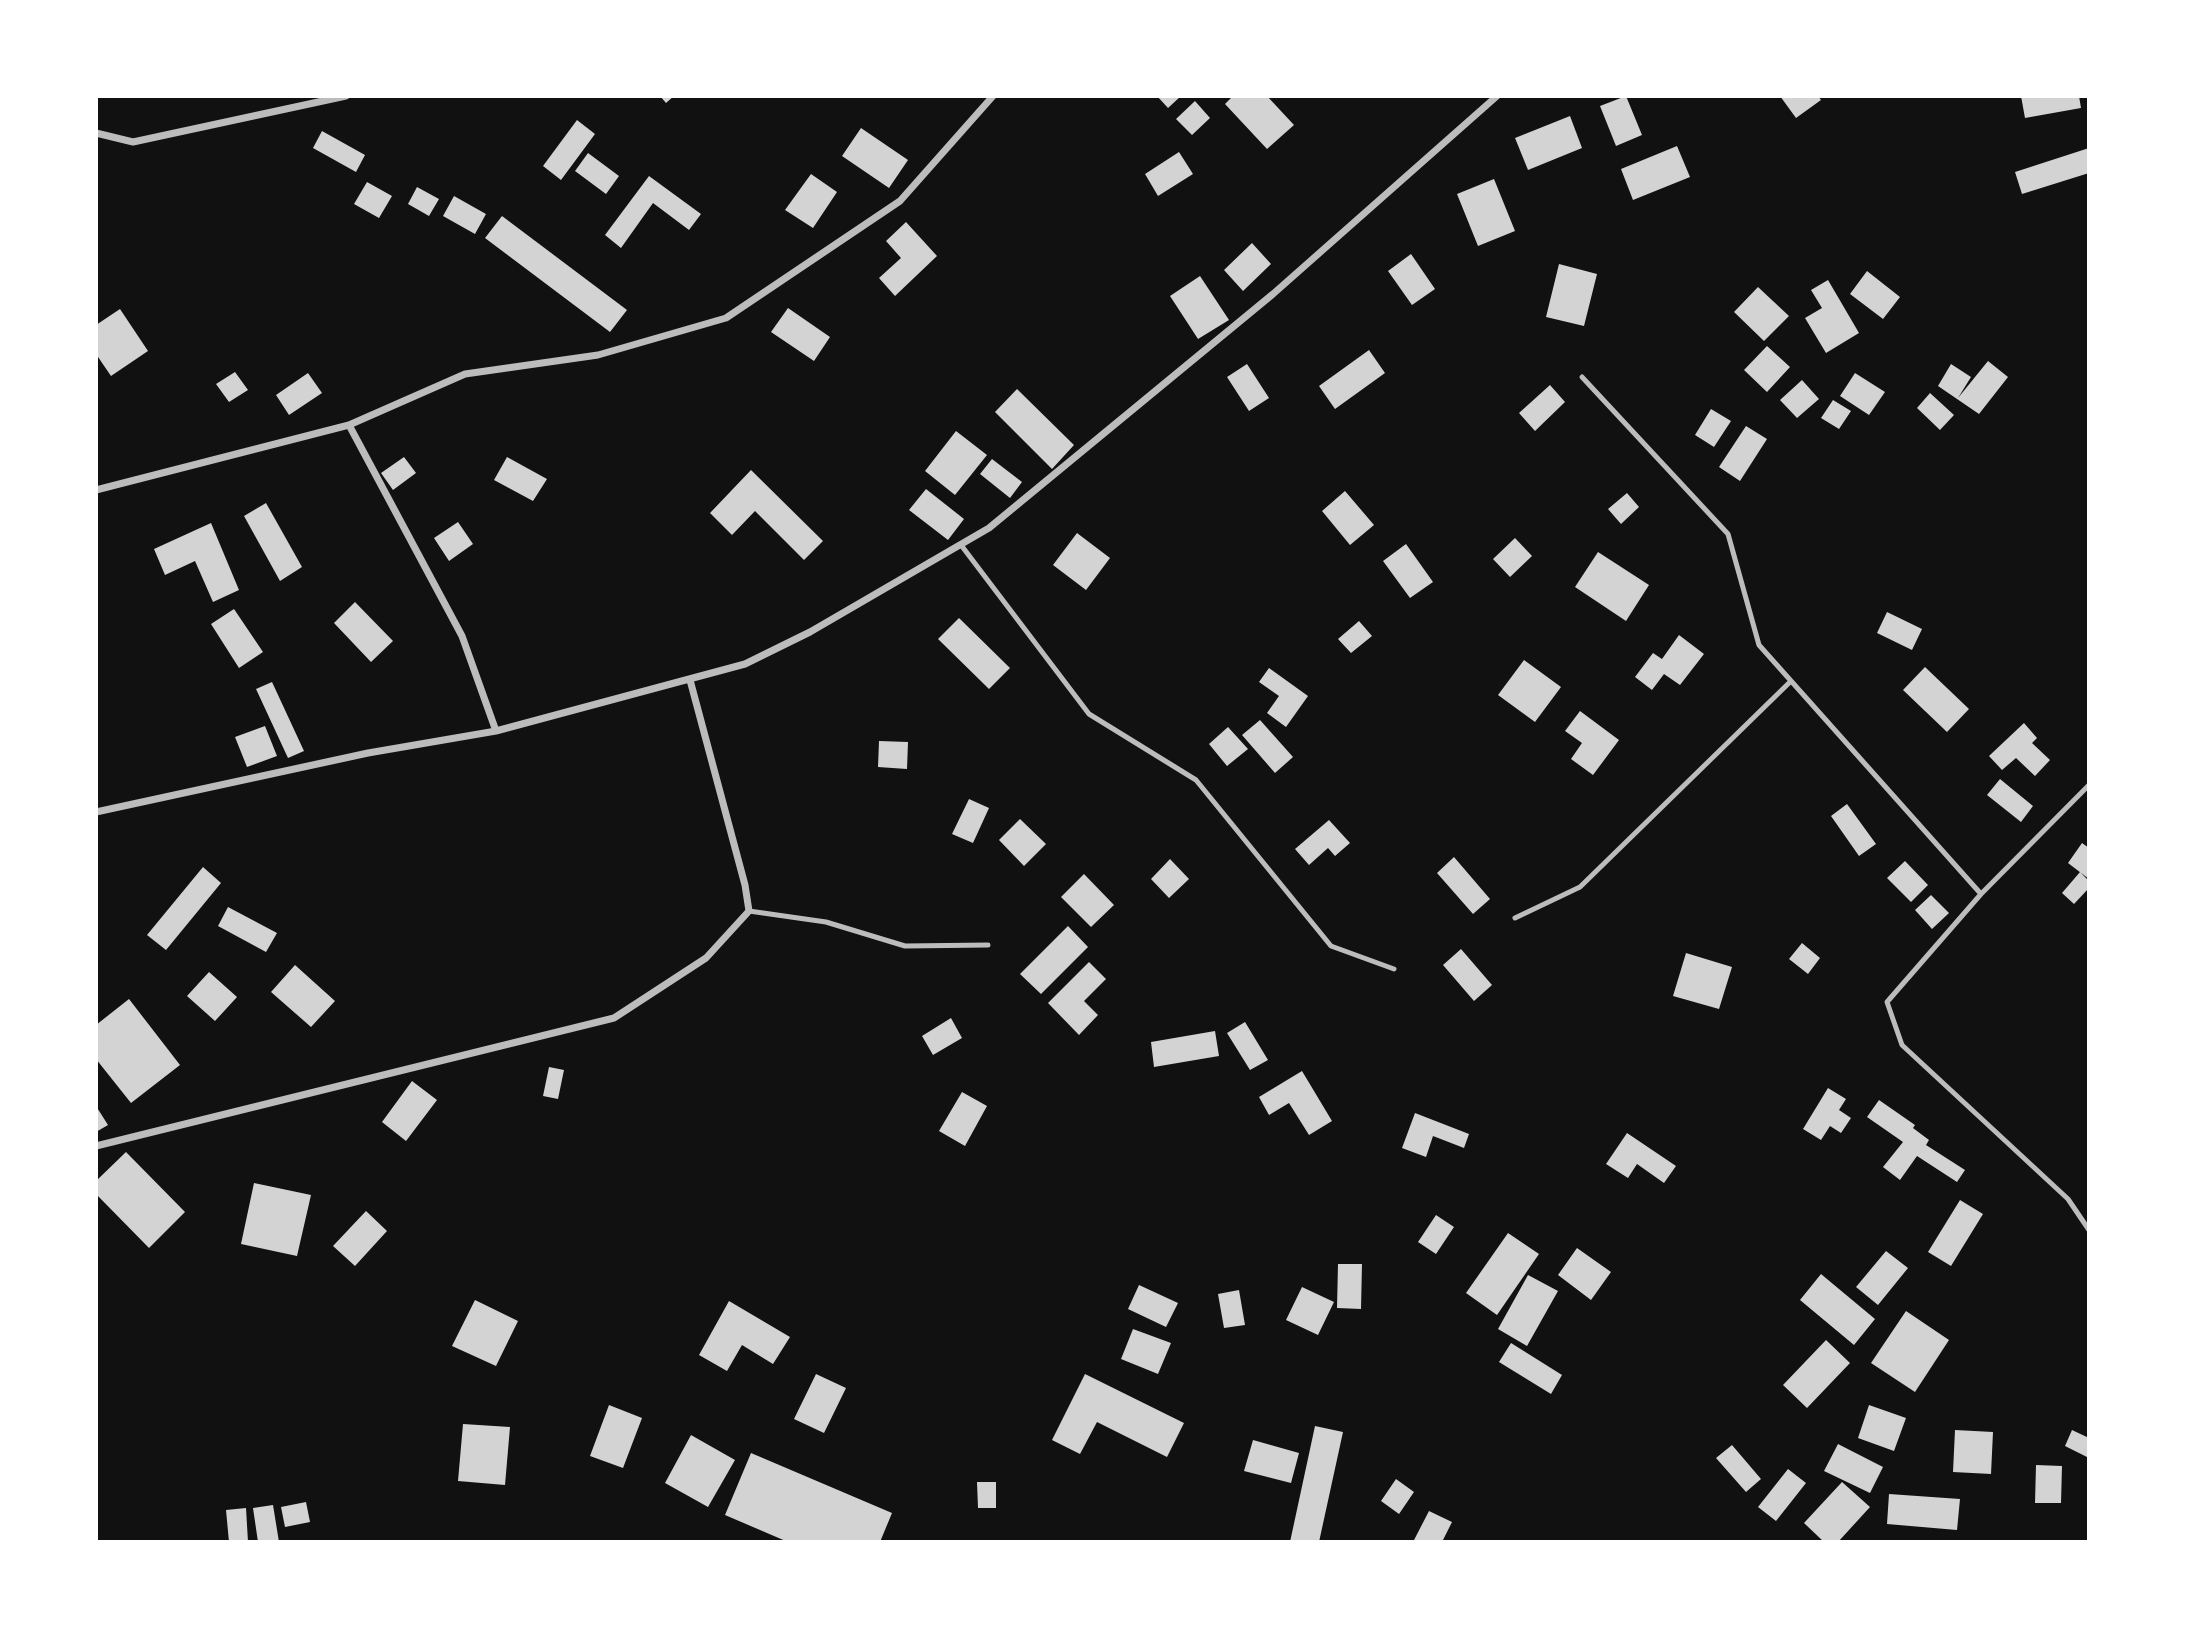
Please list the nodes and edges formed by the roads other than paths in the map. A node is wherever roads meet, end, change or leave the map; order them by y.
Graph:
1 (346, 96) edge
2 (993, 96) edge
3 (1497, 96) edge
4 (96, 133) edge
5 (1582, 377) dead end
6 (349, 425) junction
7 (96, 490) edge
8 (961, 545) junction
9 (690, 680) junction
10 (1791, 681) junction
11 (496, 731) junction
12 (2089, 785) edge
13 (96, 812) edge
14 (1981, 894) junction
15 (749, 911) junction
16 (1514, 918) dead end
17 (988, 945) dead end
18 (1394, 968) dead end
19 (96, 1146) edge
20 (2089, 1230) edge

1 - 4 street
2 - 6 street
3 - 8 street
5 - 10 lane
6 - 7 street
6 - 11 street
8 - 9 street
8 - 18 lane
9 - 11 street
9 - 15 street
10 - 14 lane
10 - 16 lane
11 - 13 street
12 - 14 lane
14 - 20 lane
15 - 17 lane
15 - 19 street

